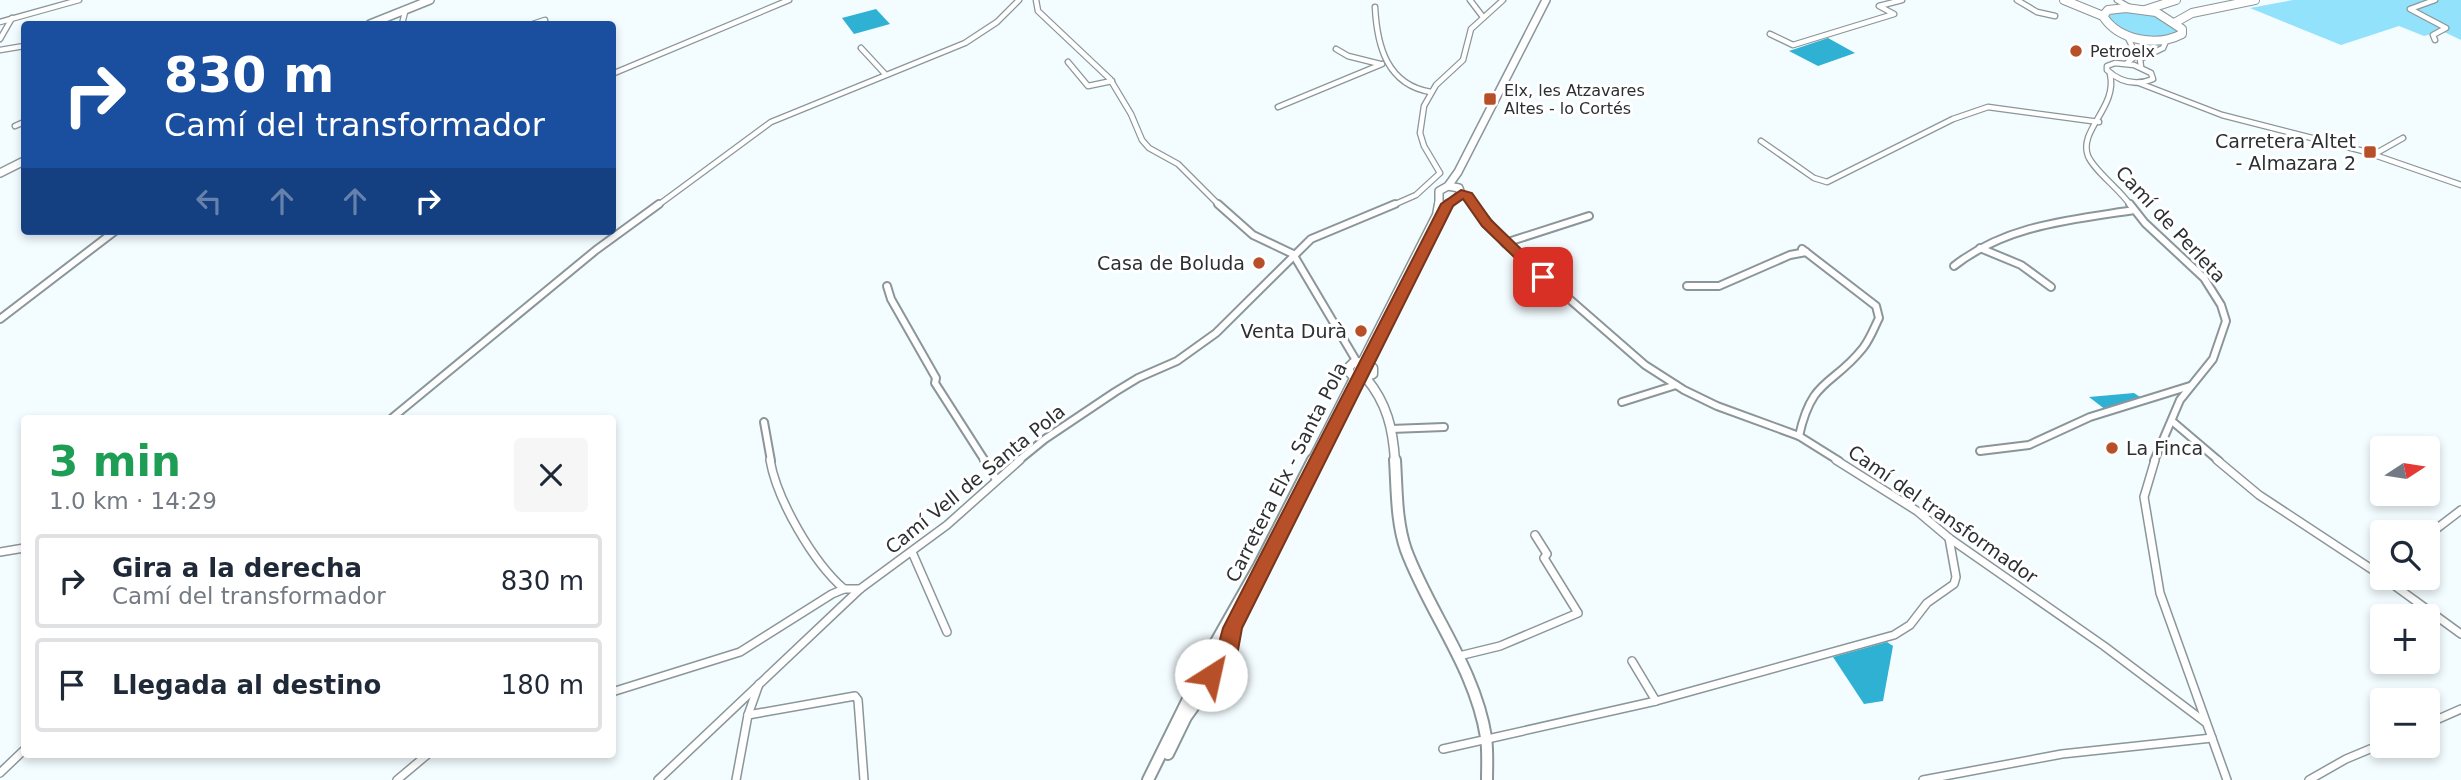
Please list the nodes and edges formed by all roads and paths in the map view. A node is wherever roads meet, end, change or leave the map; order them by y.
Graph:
1 (79, 0) edge
2 (430, 0) edge
3 (789, 0) edge
4 (1019, 0) edge
5 (1036, 0) edge
6 (1470, 0) edge
7 (1503, 0) edge
8 (1548, 0) edge
9 (1902, 0) edge
10 (2017, 0) edge
11 (2064, 0) edge
12 (2075, 0) edge
13 (2176, 0) edge
14 (2256, 0) edge
15 (2435, 0) edge
16 (1376, 7) dead end
17 (2111, 7) edge
18 (2145, 10) junction
19 (405, 12) junction
20 (2055, 16) dead end
21 (1483, 17) junction
22 (12, 18) junction
23 (545, 20) dead end
24 (379, 21) edge
25 (403, 21) edge
26 (542, 21) edge
27 (0, 22) edge
28 (2176, 22) junction
29 (1770, 34) dead end
30 (2126, 35) junction
31 (0, 38) edge
32 (2435, 40) dead end
33 (2166, 41) junction
34 (21, 46) edge
35 (861, 48) dead end
36 (1336, 49) dead end
37 (0, 50) edge
38 (1068, 62) dead end
39 (2127, 63) junction
40 (1382, 64) junction
41 (1389, 66) junction
42 (2140, 67) junction
43 (616, 72) edge
44 (885, 74) junction
45 (2110, 74) junction
46 (1112, 81) junction
47 (2124, 81) junction
48 (2150, 81) junction
49 (2139, 83) junction
50 (2112, 84) junction
51 (1431, 92) junction
52 (2166, 92) junction
53 (1278, 107) dead end
54 (2099, 122) junction
55 (21, 123) edge
56 (15, 126) dead end
57 (2403, 138) dead end
58 (1761, 141) dead end
59 (2373, 155) junction
60 (21, 162) edge
61 (0, 173) edge
62 (1431, 183) junction
63 (2461, 185) edge
64 (1443, 189) junction
65 (1458, 193) junction
66 (2134, 210) junction
67 (1590, 216) dead end
68 (110, 235) edge
69 (1505, 243) junction
70 (1980, 248) junction
71 (1293, 254) junction
72 (1954, 266) dead end
73 (887, 286) dead end
74 (1687, 286) dead end
75 (2051, 287) dead end
76 (0, 319) edge
77 (1362, 362) junction
78 (1360, 377) junction
79 (1676, 385) junction
80 (2192, 385) junction
81 (1622, 402) dead end
82 (398, 415) edge
83 (2172, 421) junction
84 (764, 422) dead end
85 (1444, 427) dead end
86 (1391, 429) junction
87 (1799, 436) junction
88 (1980, 451) dead end
89 (996, 479) junction
90 (2461, 510) edge
91 (2440, 526) edge
92 (1535, 535) dead end
93 (1949, 538) junction
94 (21, 548) edge
95 (0, 552) edge
96 (912, 552) junction
97 (2370, 568) edge
98 (844, 589) junction
99 (860, 589) junction
100 (2401, 590) edge
101 (947, 632) dead end
102 (2461, 634) edge
103 (1212, 649) junction
104 (1227, 655) junction
105 (1459, 656) junction
106 (1632, 661) dead end
107 (1198, 667) junction
108 (1216, 675) junction
109 (760, 682) junction
110 (616, 691) edge
111 (1656, 701) junction
112 (2461, 709) edge
113 (748, 715) junction
114 (2440, 718) edge
115 (2205, 722) junction
116 (2212, 738) junction
117 (1487, 740) junction
118 (1443, 749) dead end
119 (2370, 749) edge
120 (21, 753) edge
121 (423, 758) edge
122 (0, 773) edge
123 (397, 780) edge
124 (658, 780) edge
125 (736, 780) edge
126 (864, 780) edge
127 (1148, 780) edge
128 (1154, 780) edge
129 (1487, 780) edge
130 (1923, 780) edge
131 (2227, 780) edge
132 (2309, 780) edge

1 - 22 street
2 - 19 main road
3 - 43 street
4 - 44 street
5 - 46 street
6 - 21 street
7 - 21 street
8 - 64 main road, Carretera Elx - Santa Pola
8 - 65 main road, Carretera Elx - Santa Pola
9 - 29 street
10 - 20 street
11 - 17 highway
12 - 17 highway
13 - 18 highway
14 - 28 highway
15 - 32 street
16 - 41 street
17 - 18 highway
17 - 30 highway
18 - 28 highway
19 - 24 main road
19 - 25 street
21 - 51 street
22 - 27 street
22 - 31 street
23 - 26 street
28 - 33 highway
30 - 33 highway
30 - 39 street
33 - 42 street
34 - 37 street
35 - 44 street
36 - 40 street
38 - 46 street
39 - 42 street
39 - 45 street
40 - 41 street
40 - 53 street
41 - 51 street
42 - 48 street
44 - 82 street
45 - 47 street
45 - 50 street, Camí de Perleta
46 - 71 street
47 - 49 street
47 - 50 street
48 - 49 street
48 - 52 street
49 - 52 street
50 - 54 street, Camí de Perleta
51 - 62 street
52 - 59 street
54 - 58 street
54 - 66 street, Camí de Perleta
55 - 56 street
57 - 59 street
59 - 63 street
60 - 61 main road
62 - 64 street
62 - 71 street, Camí Vell de Santa Pola
64 - 65 main road
64 - 77 main road, Carretera Elx - Santa Pola
65 - 69 street, Camí del transformador
65 - 77 main road, Carretera Elx - Santa Pola
66 - 70 street
66 - 80 street, Camí de Perleta
67 - 69 street
68 - 76 street
69 - 79 street, Camí del transformador
70 - 72 street
70 - 75 street
71 - 77 street
71 - 89 street, Camí Vell de Santa Pola
73 - 89 street
74 - 87 street
77 - 78 main road, Carretera Elx - Santa Pola
77 - 78 main road
78 - 86 main road
78 - 103 main road, Carretera Elx - Santa Pola
78 - 104 main road, Carretera Elx - Santa Pola
79 - 81 street
79 - 87 street, Camí del transformador
80 - 83 street, Camí de Perleta
80 - 88 street
83 - 97 street
83 - 115 street, Camí de Perleta
84 - 98 street
85 - 86 street
86 - 105 main road
87 - 93 street, Camí del transformador
89 - 96 street, Camí Vell de Santa Pola
90 - 91 street
92 - 105 street
93 - 111 street
93 - 115 street, Camí del transformador
94 - 95 street
96 - 99 street, Camí Vell de Santa Pola
96 - 101 street
98 - 99 street
98 - 110 street
99 - 109 street, Camí Vell de Santa Pola
100 - 102 street
103 - 104 main road
103 - 107 main road
104 - 108 main road
105 - 117 main road
106 - 111 street
107 - 108 main road
107 - 127 main road
108 - 128 main road
109 - 113 street
109 - 124 street, Camí Vell de Santa Pola
111 - 117 street
112 - 114 street
113 - 125 street
113 - 126 street
115 - 116 street, Camí de Perleta
116 - 130 street
116 - 131 street, Camí de Perleta
117 - 118 street
117 - 129 main road
119 - 132 street
120 - 122 street
121 - 123 street

